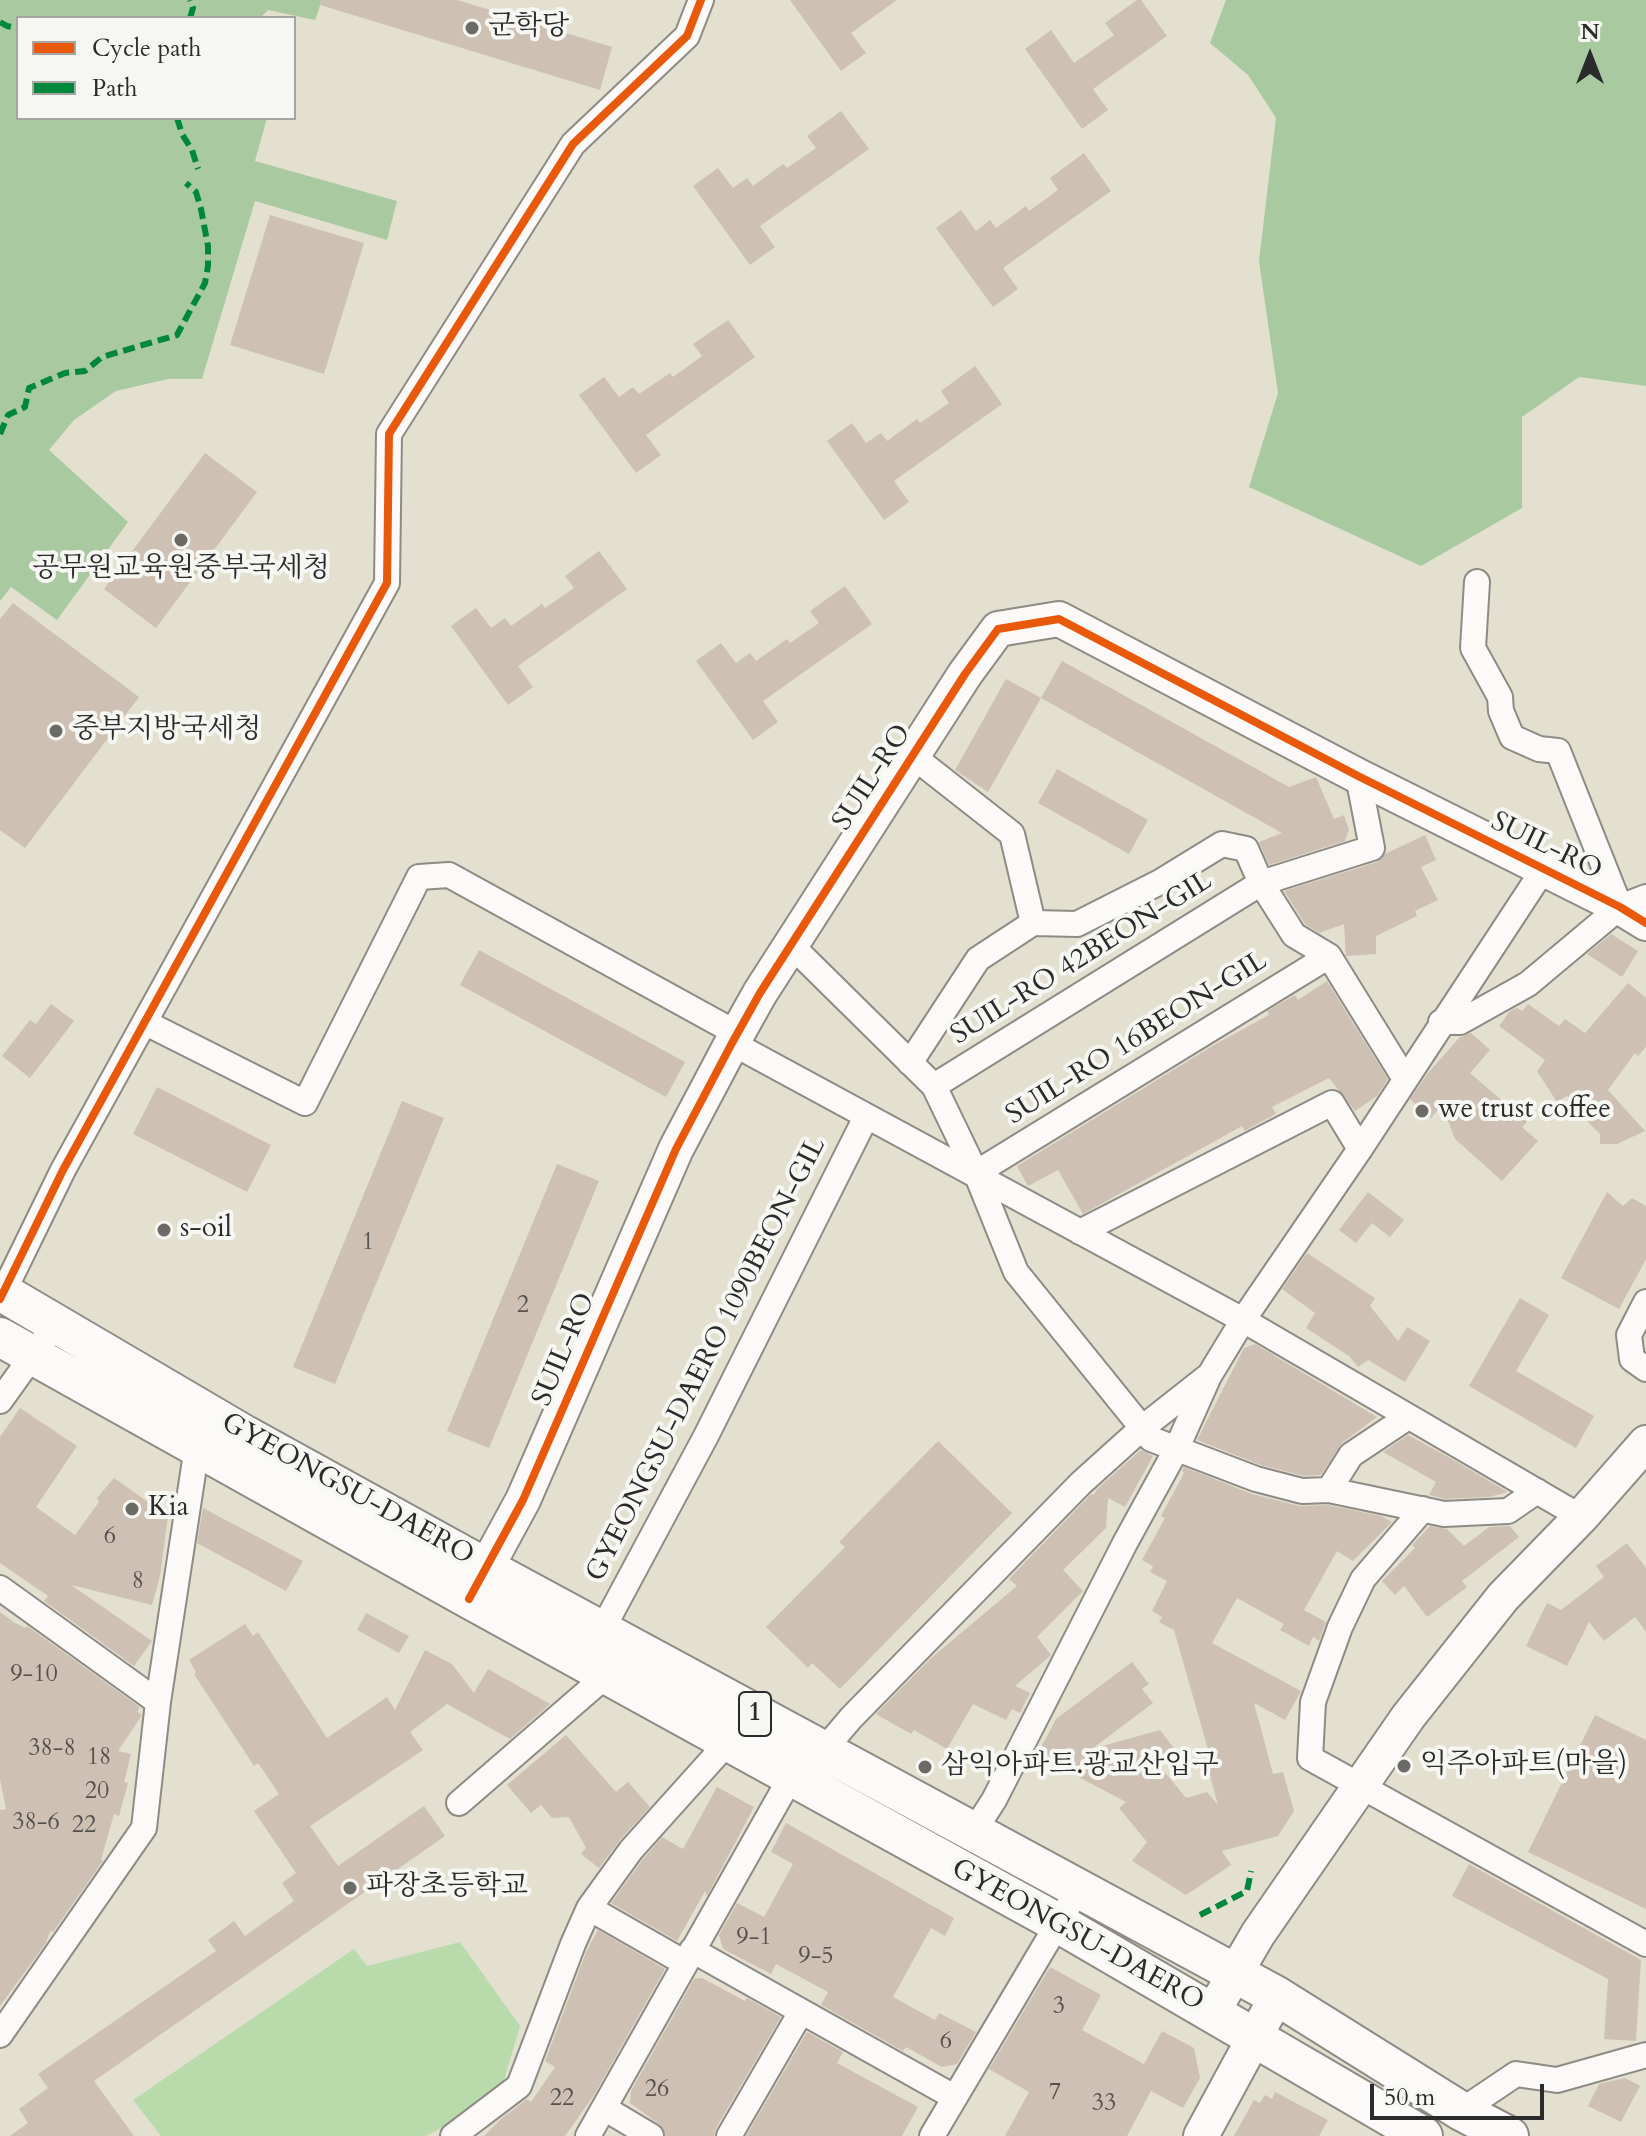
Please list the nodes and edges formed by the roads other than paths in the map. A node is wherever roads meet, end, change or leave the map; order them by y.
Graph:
1 (701, 0) edge
2 (1477, 582) dead end
3 (914, 757) junction
4 (1358, 776) junction
5 (1543, 870) junction
6 (1261, 883) junction
7 (1637, 909) edge
8 (1033, 923) junction
9 (792, 946) junction
10 (1329, 956) junction
11 (1441, 1022) junction
12 (146, 1023) junction
13 (735, 1038) junction
14 (910, 1063) junction
15 (1405, 1079) junction
16 (934, 1086) junction
17 (866, 1117) junction
18 (1360, 1149) junction
19 (976, 1173) junction
20 (1080, 1232) junction
21 (1, 1294) edge
22 (1646, 1302) edge
23 (1243, 1320) junction
24 (56, 1323) junction
25 (0, 1337) edge
26 (34, 1355) junction
27 (1646, 1369) edge
28 (1209, 1376) junction
29 (131, 1389) junction
30 (0, 1401) edge
31 (1408, 1417) junction
32 (1141, 1429) junction
33 (1646, 1443) edge
34 (197, 1447) junction
35 (1176, 1450) junction
36 (1329, 1490) junction
37 (1537, 1491) junction
38 (1423, 1509) junction
39 (1581, 1517) junction
40 (477, 1584) junction
41 (0, 1588) edge
42 (602, 1630) junction
43 (608, 1674) junction
44 (158, 1702) junction
45 (728, 1742) junction
46 (823, 1751) junction
47 (791, 1777) junction
48 (1361, 1785) junction
49 (459, 1803) dead end
50 (974, 1831) junction
51 (1079, 1888) junction
52 (589, 1908) junction
53 (1058, 1923) junction
54 (1646, 1944) edge
55 (689, 1957) junction
56 (1235, 1974) junction
57 (1277, 1996) junction
58 (801, 2012) junction
59 (1212, 2013) junction
60 (0, 2035) edge
61 (1255, 2037) junction
62 (1646, 2055) edge
63 (954, 2097) junction
64 (604, 2108) junction
65 (1461, 2111) junction
66 (453, 2136) edge
67 (588, 2136) edge
68 (651, 2136) edge
69 (729, 2136) edge
70 (932, 2136) edge
71 (1201, 2136) edge
72 (1423, 2136) edge
73 (1509, 2136) edge

1 - 12 street
2 - 7 street
3 - 4 street, SUIL-RO
3 - 8 street
3 - 9 street, SUIL-RO
4 - 5 street, SUIL-RO
4 - 6 street, SUIL-RO 42BEON-GIL
5 - 7 street, SUIL-RO
5 - 11 street
6 - 8 street, SUIL-RO 42BEON-GIL
6 - 10 street
6 - 16 street, SUIL-RO 42BEON-GIL
7 - 11 street
8 - 14 street, SUIL-RO 42BEON-GIL
9 - 13 street, SUIL-RO
9 - 14 street
10 - 15 street
10 - 19 street, SUIL-RO 16BEON-GIL
11 - 15 street
12 - 13 street
12 - 21 street
13 - 17 street
13 - 40 street, SUIL-RO
14 - 16 street
15 - 18 street
16 - 19 street
17 - 19 street
17 - 42 street, GYEONGSU-DAERO 1090BEON-GIL
18 - 20 street
18 - 23 street
19 - 20 street
19 - 32 street
20 - 23 street
21 - 24 main road, GYEONGSU-DAERO / 1
22 - 27 street
23 - 28 street
23 - 31 street
24 - 26 street
24 - 29 main road, GYEONGSU-DAERO / 1
25 - 26 main road, GYEONGSU-DAERO / 1
26 - 29 main road, GYEONGSU-DAERO / 1
26 - 30 street
28 - 32 street
28 - 35 street
29 - 34 main road, GYEONGSU-DAERO / 1
29 - 40 main road, GYEONGSU-DAERO / 1
31 - 36 street
31 - 37 street
32 - 35 street
32 - 46 street
33 - 39 street
34 - 40 main road, GYEONGSU-DAERO / 1
34 - 44 street
35 - 36 street
35 - 50 street
36 - 38 street
37 - 38 street
37 - 39 street
38 - 48 street
39 - 48 street
40 - 42 main road, GYEONGSU-DAERO / 1
40 - 43 main road, GYEONGSU-DAERO / 1
41 - 44 street
42 - 46 main road, GYEONGSU-DAERO / 1
43 - 45 main road, GYEONGSU-DAERO / 1
43 - 49 street
44 - 60 street
45 - 47 main road, GYEONGSU-DAERO / 1
45 - 52 street
46 - 50 main road, GYEONGSU-DAERO / 1
47 - 53 main road, GYEONGSU-DAERO / 1
47 - 55 street
48 - 54 street
48 - 56 street
50 - 51 main road, GYEONGSU-DAERO / 1
51 - 53 street
51 - 56 main road, GYEONGSU-DAERO / 1
52 - 55 street
52 - 66 street
53 - 59 main road, GYEONGSU-DAERO / 1
53 - 63 street
55 - 58 street
55 - 64 street
56 - 57 main road, GYEONGSU-DAERO / 1
56 - 59 street
57 - 61 street
57 - 65 main road, GYEONGSU-DAERO / 1
58 - 63 street
58 - 69 street
59 - 61 main road, GYEONGSU-DAERO / 1
61 - 71 street
61 - 72 main road, GYEONGSU-DAERO / 1
62 - 65 street
63 - 70 street
64 - 67 street
64 - 68 street
65 - 73 main road, GYEONGSU-DAERO / 1

